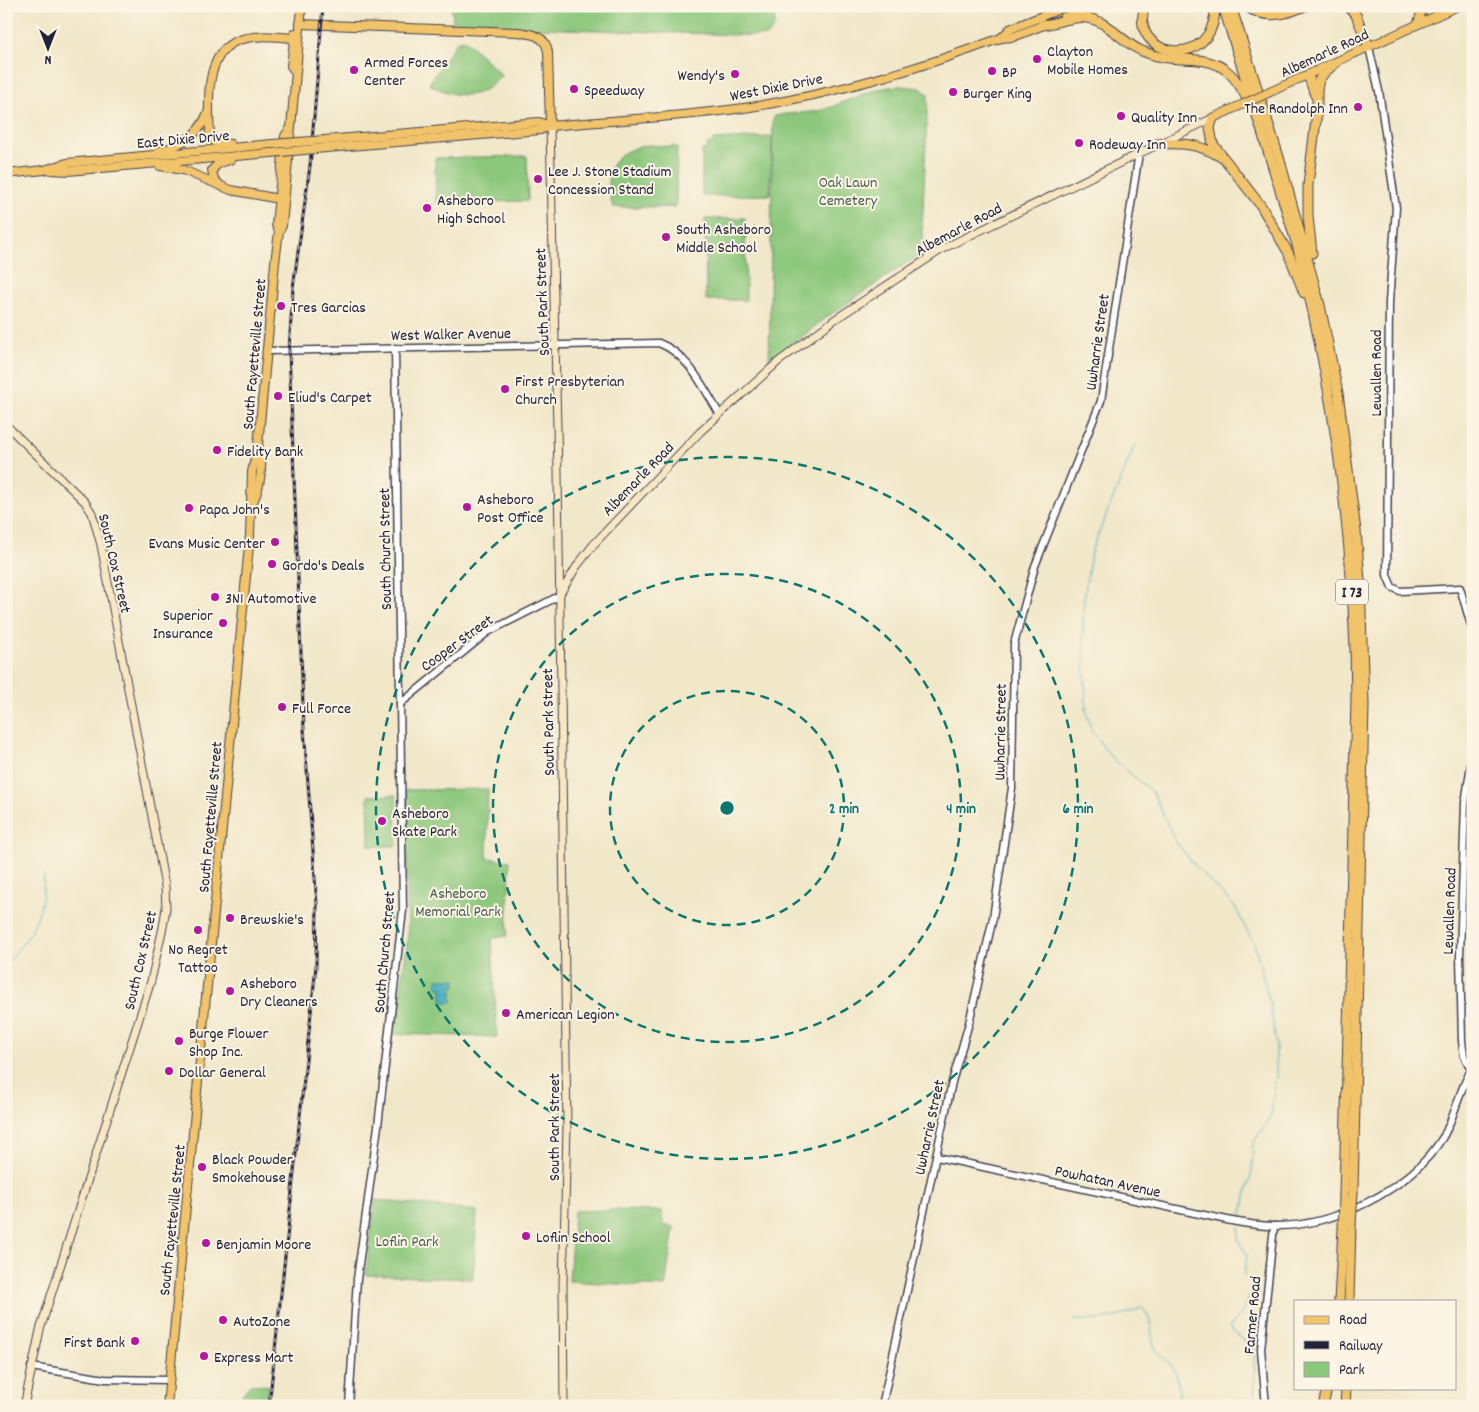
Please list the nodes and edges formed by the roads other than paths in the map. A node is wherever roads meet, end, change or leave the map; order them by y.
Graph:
1 (297, 6) edge
2 (302, 6) edge
3 (1067, 6) edge
4 (1092, 6) edge
5 (1145, 6) edge
6 (1215, 6) edge
7 (1222, 6) edge
8 (1232, 6) edge
9 (1246, 6) edge
10 (1314, 6) edge
11 (1348, 6) edge
12 (1423, 6) edge
13 (1458, 6) edge
14 (1302, 8) edge
15 (1418, 23) junction
16 (300, 24) junction
17 (1042, 26) junction
18 (294, 38) junction
19 (1000, 38) junction
20 (1368, 47) junction
21 (1337, 62) junction
22 (294, 70) junction
23 (1308, 75) junction
24 (1317, 100) junction
25 (210, 108) junction
26 (1213, 118) junction
27 (550, 126) junction
28 (1261, 128) junction
29 (289, 130) junction
30 (325, 144) junction
31 (1157, 144) junction
32 (249, 146) junction
33 (1139, 153) junction
34 (244, 155) junction
35 (140, 156) junction
36 (1223, 159) junction
37 (146, 164) junction
38 (44, 170) junction
39 (6, 174) edge
40 (222, 187) junction
41 (279, 199) junction
42 (279, 231) junction
43 (1320, 305) junction
44 (1316, 324) junction
45 (556, 344) junction
46 (395, 348) junction
47 (268, 351) junction
48 (719, 413) junction
49 (6, 425) edge
50 (559, 596) junction
51 (1473, 632) edge
52 (400, 704) junction
53 (1473, 752) edge
54 (1472, 1068) edge
55 (937, 1157) junction
56 (1348, 1193) junction
57 (1274, 1226) junction
58 (1347, 1227) junction
59 (1339, 1300) edge
60 (1349, 1300) edge
61 (31, 1367) junction
62 (169, 1380) junction
63 (1327, 1390) edge
64 (1346, 1390) edge
65 (24, 1406) edge
66 (167, 1406) edge
67 (349, 1406) edge
68 (564, 1406) edge
69 (882, 1406) edge
70 (1266, 1406) edge
71 (1323, 1406) edge
72 (1344, 1406) edge

1 - 18 main road, South Fayetteville Street
2 - 16 main road, South Fayetteville Street
3 - 19 main road, West Dixie Drive
4 - 17 main road, West Dixie Drive
5 - 6 highway
7 - 28 highway, I 73
8 - 43 highway, I 73
9 - 14 highway
10 - 14 highway
11 - 20 highway
12 - 15 main road
13 - 15 main road, Albemarle Road
15 - 20 main road, Albemarle Road
16 - 22 main road, South Fayetteville Street
16 - 27 main road, South Park Street
17 - 19 main road, West Dixie Drive
17 - 28 highway
18 - 22 main road, South Fayetteville Street
18 - 25 main road
19 - 27 main road, West Dixie Drive
20 - 21 main road, Albemarle Road
20 - 51 street, Lewallen Road
21 - 23 main road, Albemarle Road
21 - 24 highway
22 - 29 main road, South Fayetteville Street
23 - 24 highway
23 - 26 main road, Albemarle Road, bridge
24 - 43 highway
25 - 32 main road
25 - 35 main road
26 - 31 main road, Albemarle Road
26 - 36 highway
27 - 30 main road, West Dixie Drive
27 - 45 main road, South Park Street
28 - 44 highway, I 73
29 - 41 main road, South Fayetteville Street
29 - 42 main road, South Fayetteville Street
30 - 32 main road, East Dixie Drive, bridge
30 - 34 main road, East Dixie Drive, bridge
31 - 33 main road, Albemarle Road
31 - 36 highway
32 - 35 main road, East Dixie Drive
33 - 48 main road, Albemarle Road
33 - 55 street, Uwharrie Street
34 - 37 main road, East Dixie Drive
34 - 40 main road
35 - 38 main road, East Dixie Drive
36 - 44 highway
37 - 38 main road, East Dixie Drive
37 - 40 main road
38 - 39 main road, East Dixie Drive
40 - 41 main road
41 - 42 main road, South Fayetteville Street
42 - 47 main road, South Fayetteville Street
43 - 56 highway, I 73
44 - 56 highway, I 73
45 - 46 street, West Walker Avenue
45 - 48 street, West Walker Avenue
45 - 50 main road, South Park Street
46 - 47 street, West Walker Avenue
46 - 52 street, South Church Street
47 - 62 main road, South Fayetteville Street
48 - 50 main road, Albemarle Road
49 - 61 main road, South Cox Street
50 - 52 street, Cooper Street
50 - 68 main road, South Park Street
52 - 67 street, South Church Street
53 - 54 street, Lewallen Road
54 - 57 street, Powhatan Avenue
55 - 57 street, Powhatan Avenue
55 - 69 street, Uwharrie Street
56 - 58 highway, I 73, bridge
57 - 70 street, Farmer Road
58 - 59 highway, I 73
58 - 60 highway, I 73
61 - 62 street
61 - 65 main road, South Cox Street
62 - 66 main road, South Fayetteville Street
63 - 71 highway
64 - 72 highway

